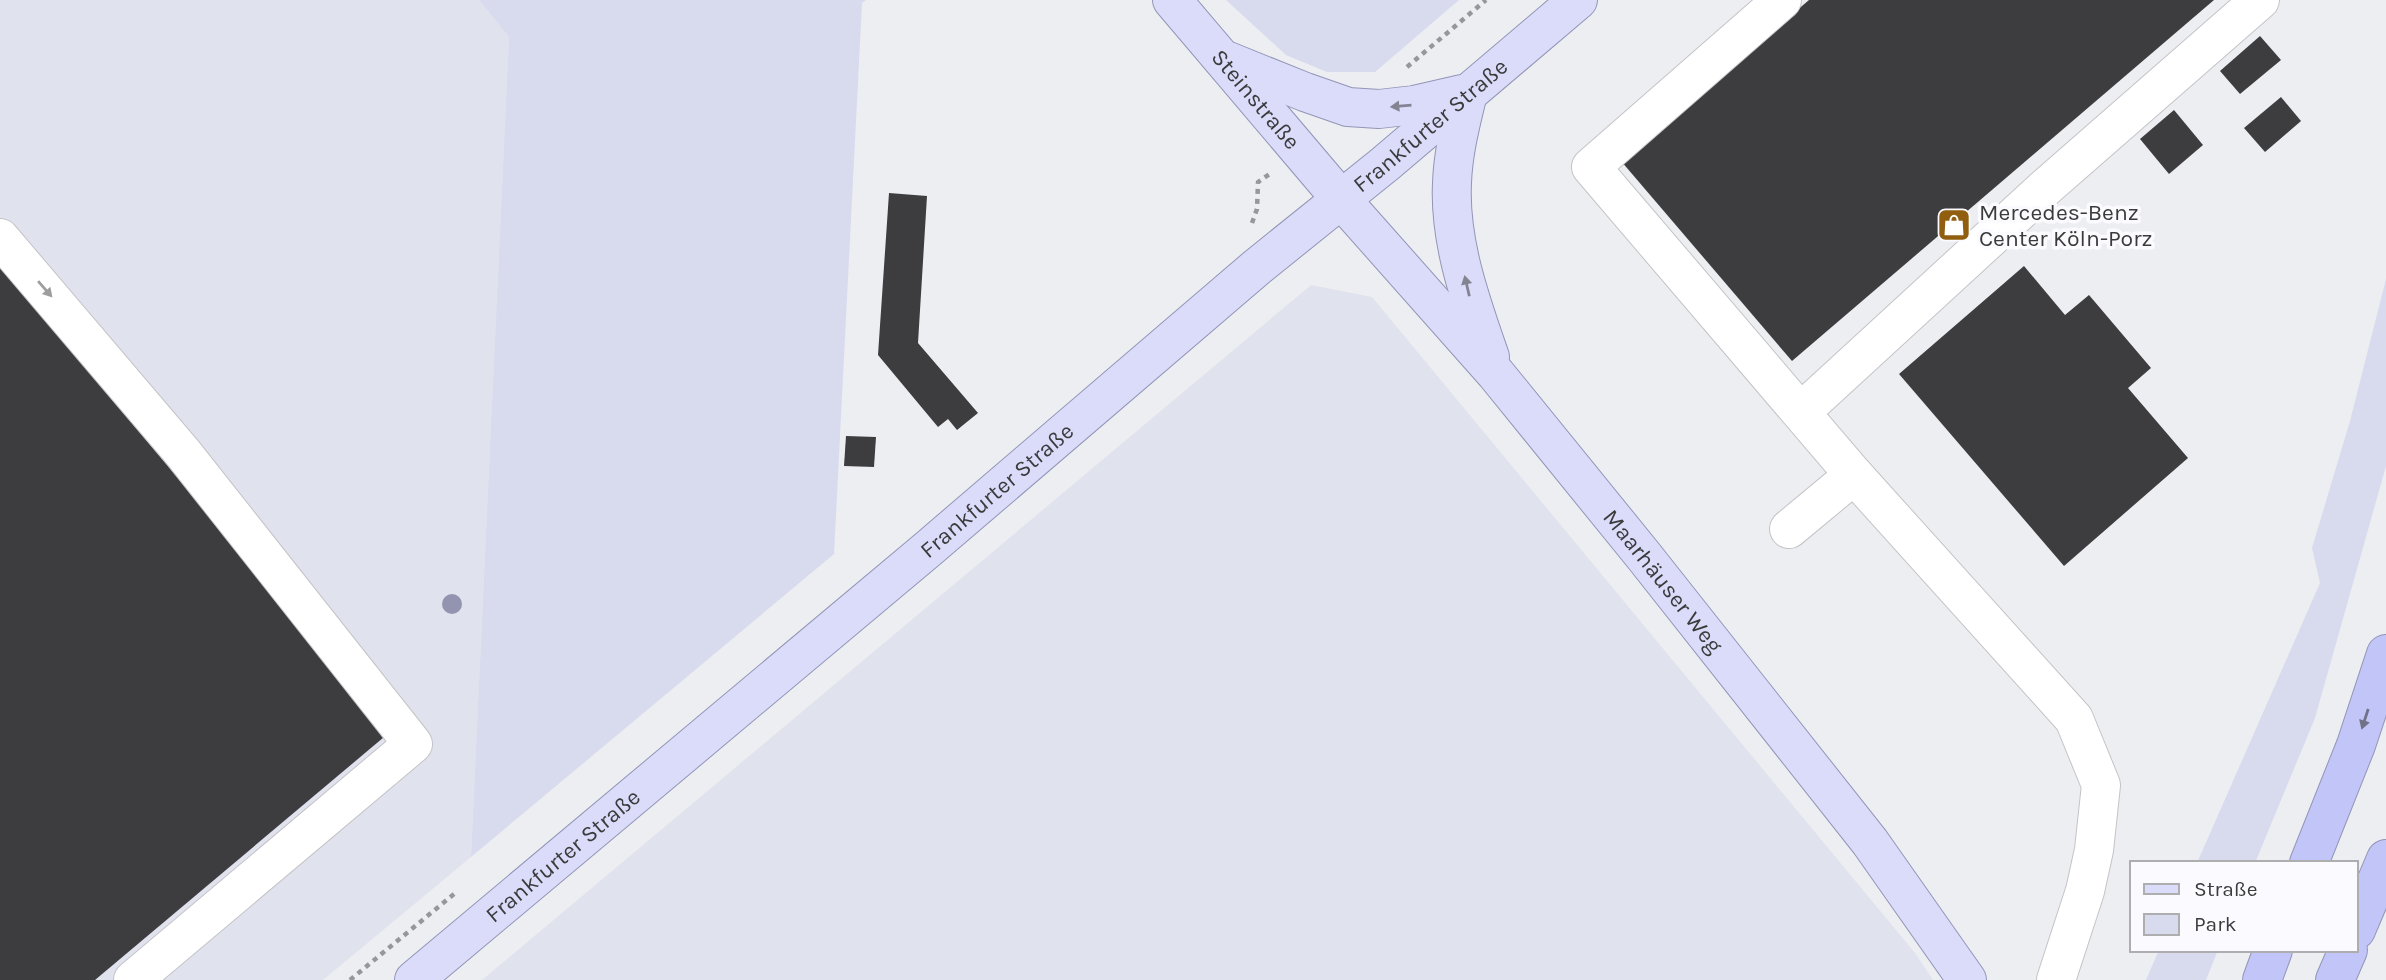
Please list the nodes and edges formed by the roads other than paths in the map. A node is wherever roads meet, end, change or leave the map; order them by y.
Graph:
1 (1172, 0) edge
2 (1578, 0) edge
3 (1782, 0) edge
4 (2260, 0) edge
5 (1222, 58) junction
6 (1468, 93) junction
7 (1340, 198) junction
8 (0, 238) edge
9 (1496, 374) junction
10 (1801, 412) junction
11 (1854, 475) junction
12 (1789, 529) dead end
13 (2386, 654) edge
14 (2386, 859) edge
15 (2310, 861) edge
16 (2358, 925) edge
17 (2272, 952) edge
18 (2347, 952) edge
19 (133, 980) edge
20 (414, 980) edge
21 (1967, 980) edge
22 (2056, 980) edge
23 (2262, 980) edge
24 (2335, 980) edge

1 - 5 main road, Steinstraße
2 - 6 main road, Frankfurter Straße
3 - 10 lane
4 - 10 lane
6 -> 5 main road
5 - 7 main road, Steinstraße
6 - 7 main road, Frankfurter Straße
9 -> 6 main road
7 - 9 main road, Maarhäuser Weg
7 - 20 main road, Frankfurter Straße
8 -> 19 lane
9 - 21 main road, Maarhäuser Weg
10 - 11 lane
11 - 12 lane
11 - 22 lane
13 -> 15 highway
14 - 16 highway
17 - 23 highway
18 - 24 highway

